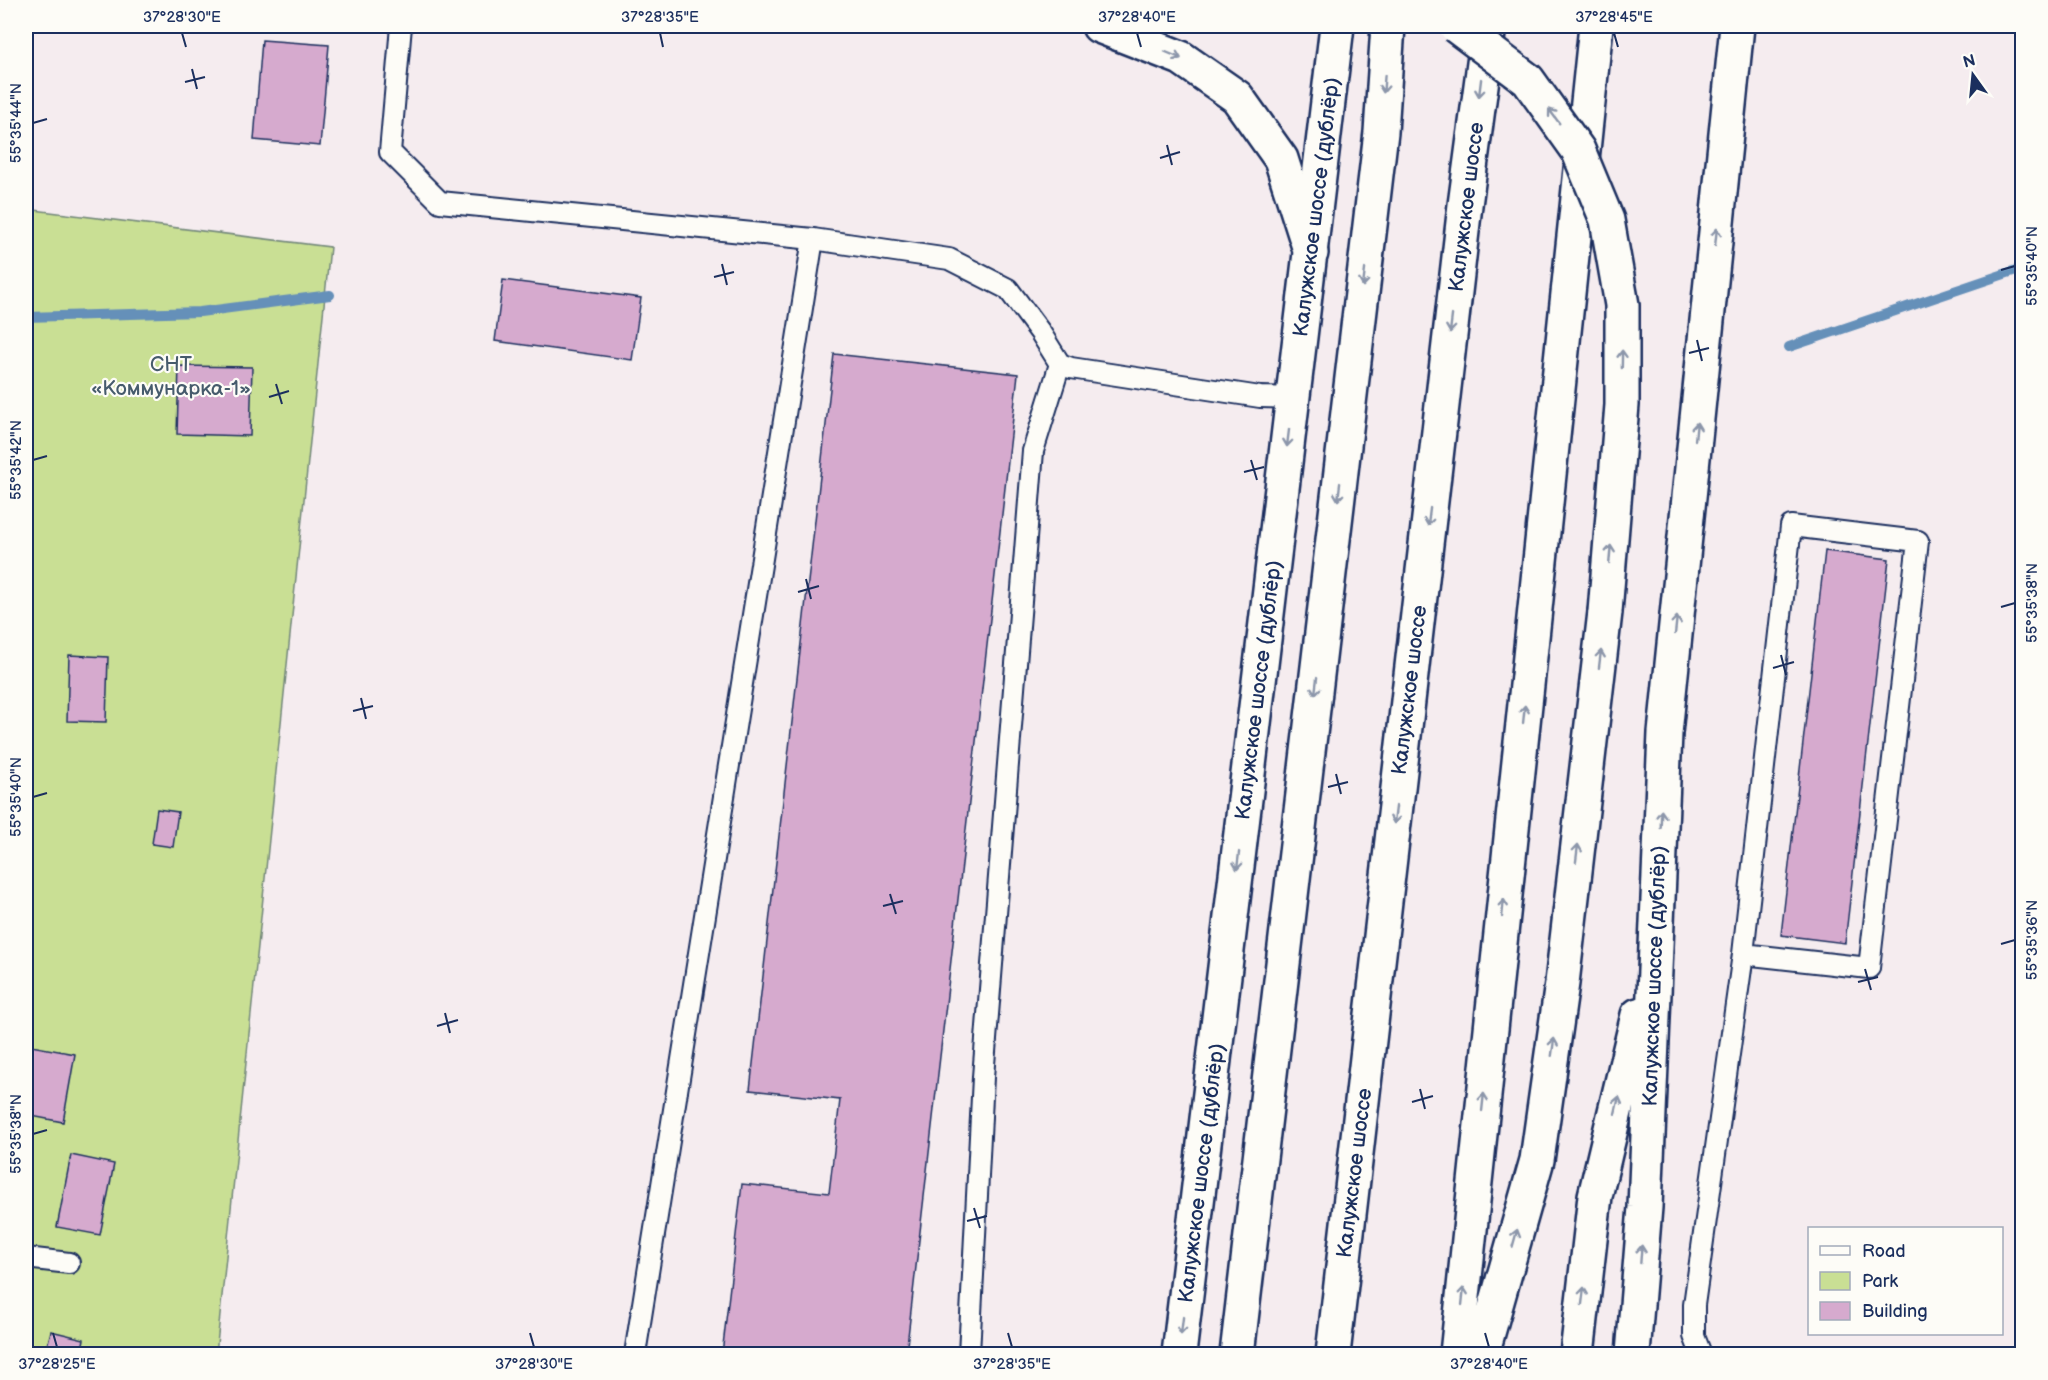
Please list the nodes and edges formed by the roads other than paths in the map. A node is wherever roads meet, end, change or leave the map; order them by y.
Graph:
1 (401, 26) edge
2 (1100, 26) edge
3 (1337, 26) edge
4 (1388, 26) edge
5 (1456, 26) edge
6 (1596, 26) edge
7 (1606, 26) edge
8 (1737, 26) edge
9 (1488, 27) edge
10 (1587, 98) junction
11 (813, 239) junction
12 (1311, 253) junction
13 (1060, 364) junction
14 (1293, 398) junction
15 (1656, 941) junction
16 (1743, 954) junction
17 (26, 1258) edge
18 (69, 1263) dead end
19 (635, 1354) edge
20 (969, 1354) edge
21 (1179, 1354) edge
22 (1237, 1354) edge
23 (1332, 1354) edge
24 (1457, 1354) edge
25 (1482, 1354) edge
26 (1576, 1354) edge
27 (1633, 1354) edge
28 (1701, 1354) edge

1 - 11 lane
2 -> 12 main road
3 - 12 main road, Калужское шоссе (дублёр)
4 -> 22 main road
25 -> 5 main road, bridge
6 - 10 main road
7 - 10 main road
15 -> 8 main road, Калужское шоссе (дублёр)
9 -> 23 main road, Калужское шоссе
24 -> 10 main road
11 - 13 lane
11 - 19 lane
12 - 14 main road, Калужское шоссе (дублёр)
13 - 14 lane
13 - 20 lane
14 -> 21 main road, Калужское шоссе (дублёр)
26 -> 15 main road
27 -> 15 main road, Калужское шоссе (дублёр)
16 - 16 lane
16 - 28 lane
17 - 18 lane

